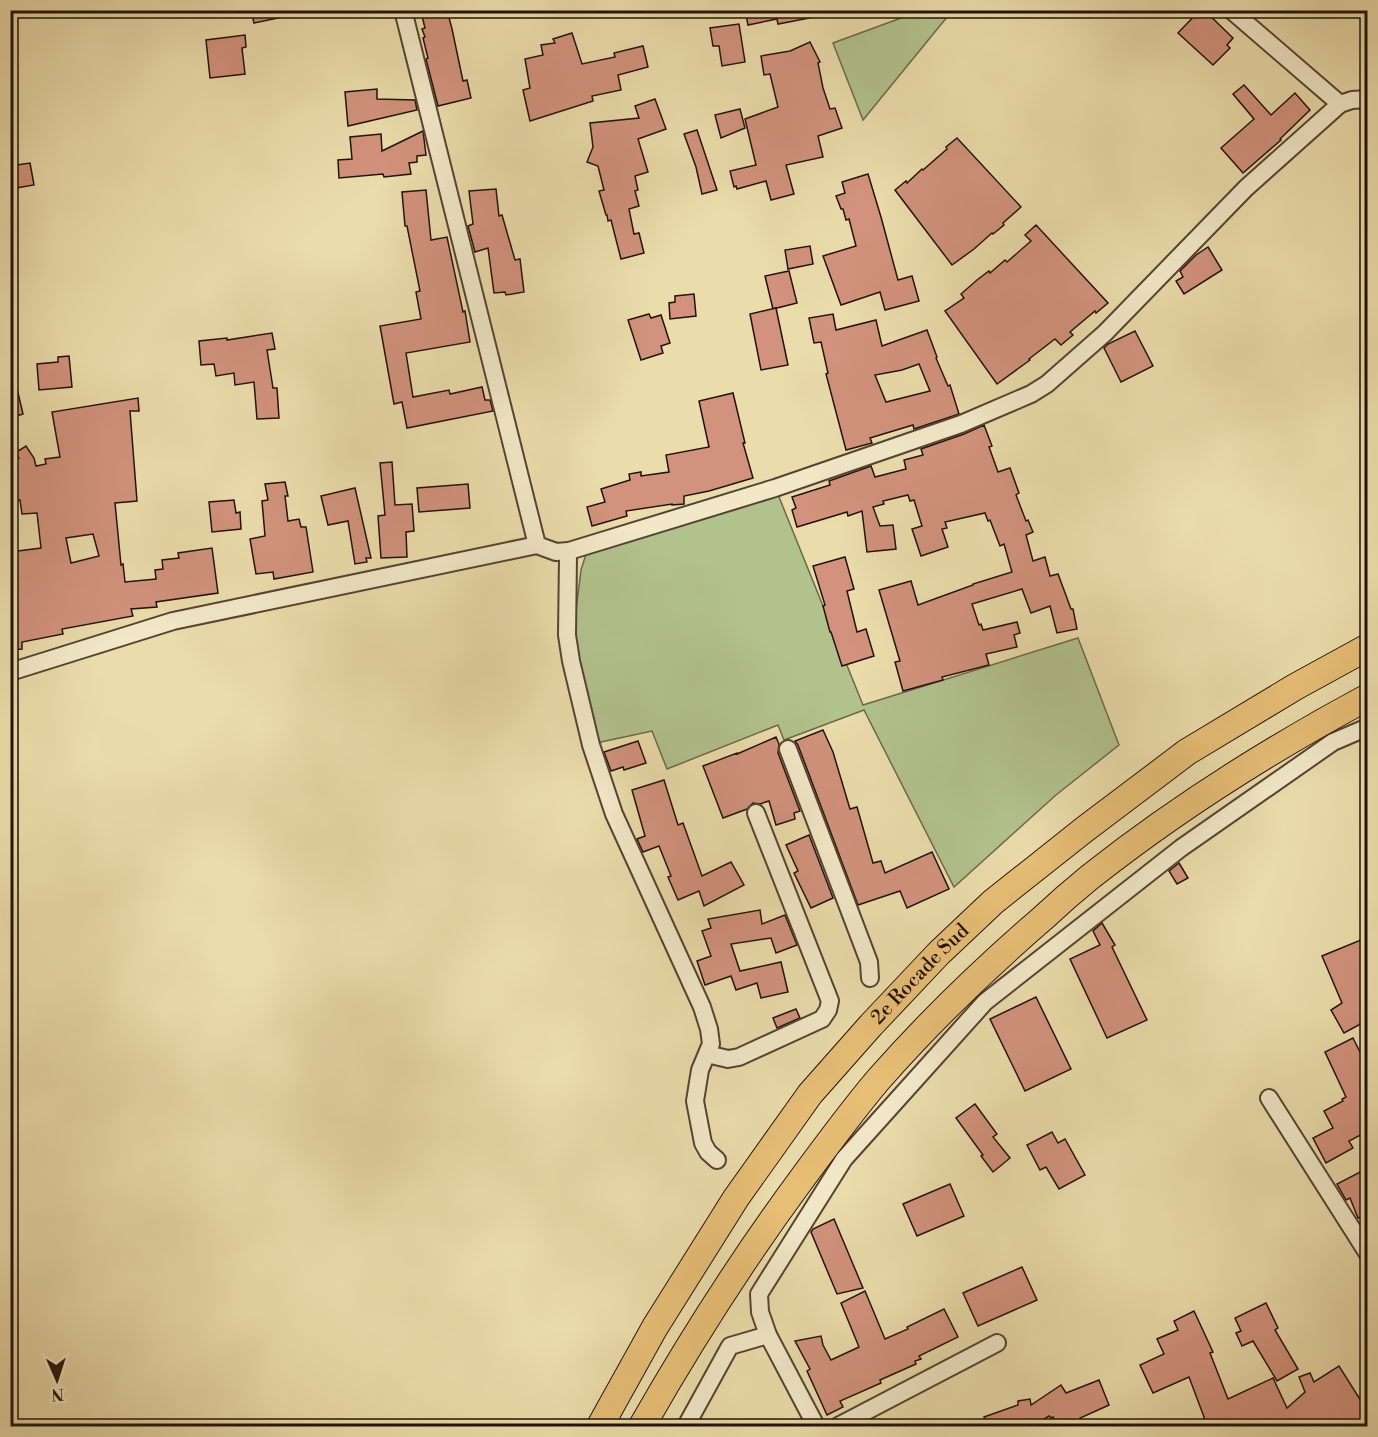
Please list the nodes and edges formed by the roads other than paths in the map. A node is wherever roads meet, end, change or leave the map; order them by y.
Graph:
1 (403, 10) edge
2 (1231, 10) edge
3 (1368, 99) edge
4 (1340, 104) junction
5 (537, 545) junction
6 (569, 551) junction
7 (1368, 646) edge
8 (10, 672) edge
9 (1368, 697) edge
10 (1368, 727) edge
11 (788, 749) dead end
12 (756, 813) dead end
13 (870, 978) dead end
14 (707, 1054) junction
15 (1269, 1098) dead end
16 (717, 1161) dead end
17 (1368, 1254) edge
18 (768, 1335) junction
19 (997, 1343) dead end
20 (600, 1426) edge
21 (642, 1426) edge
22 (686, 1426) edge
23 (816, 1426) edge
24 (838, 1426) edge

1 - 5 street
2 - 4 street
3 - 4 street
4 - 6 street
5 - 6 street
5 - 8 street
6 - 14 street
7 - 20 highway, 2e Rocade Sud
9 - 21 highway
10 - 18 street
11 - 13 street
12 - 14 street
14 - 16 street
15 - 17 street
18 - 22 street
18 - 23 street
19 - 24 street

